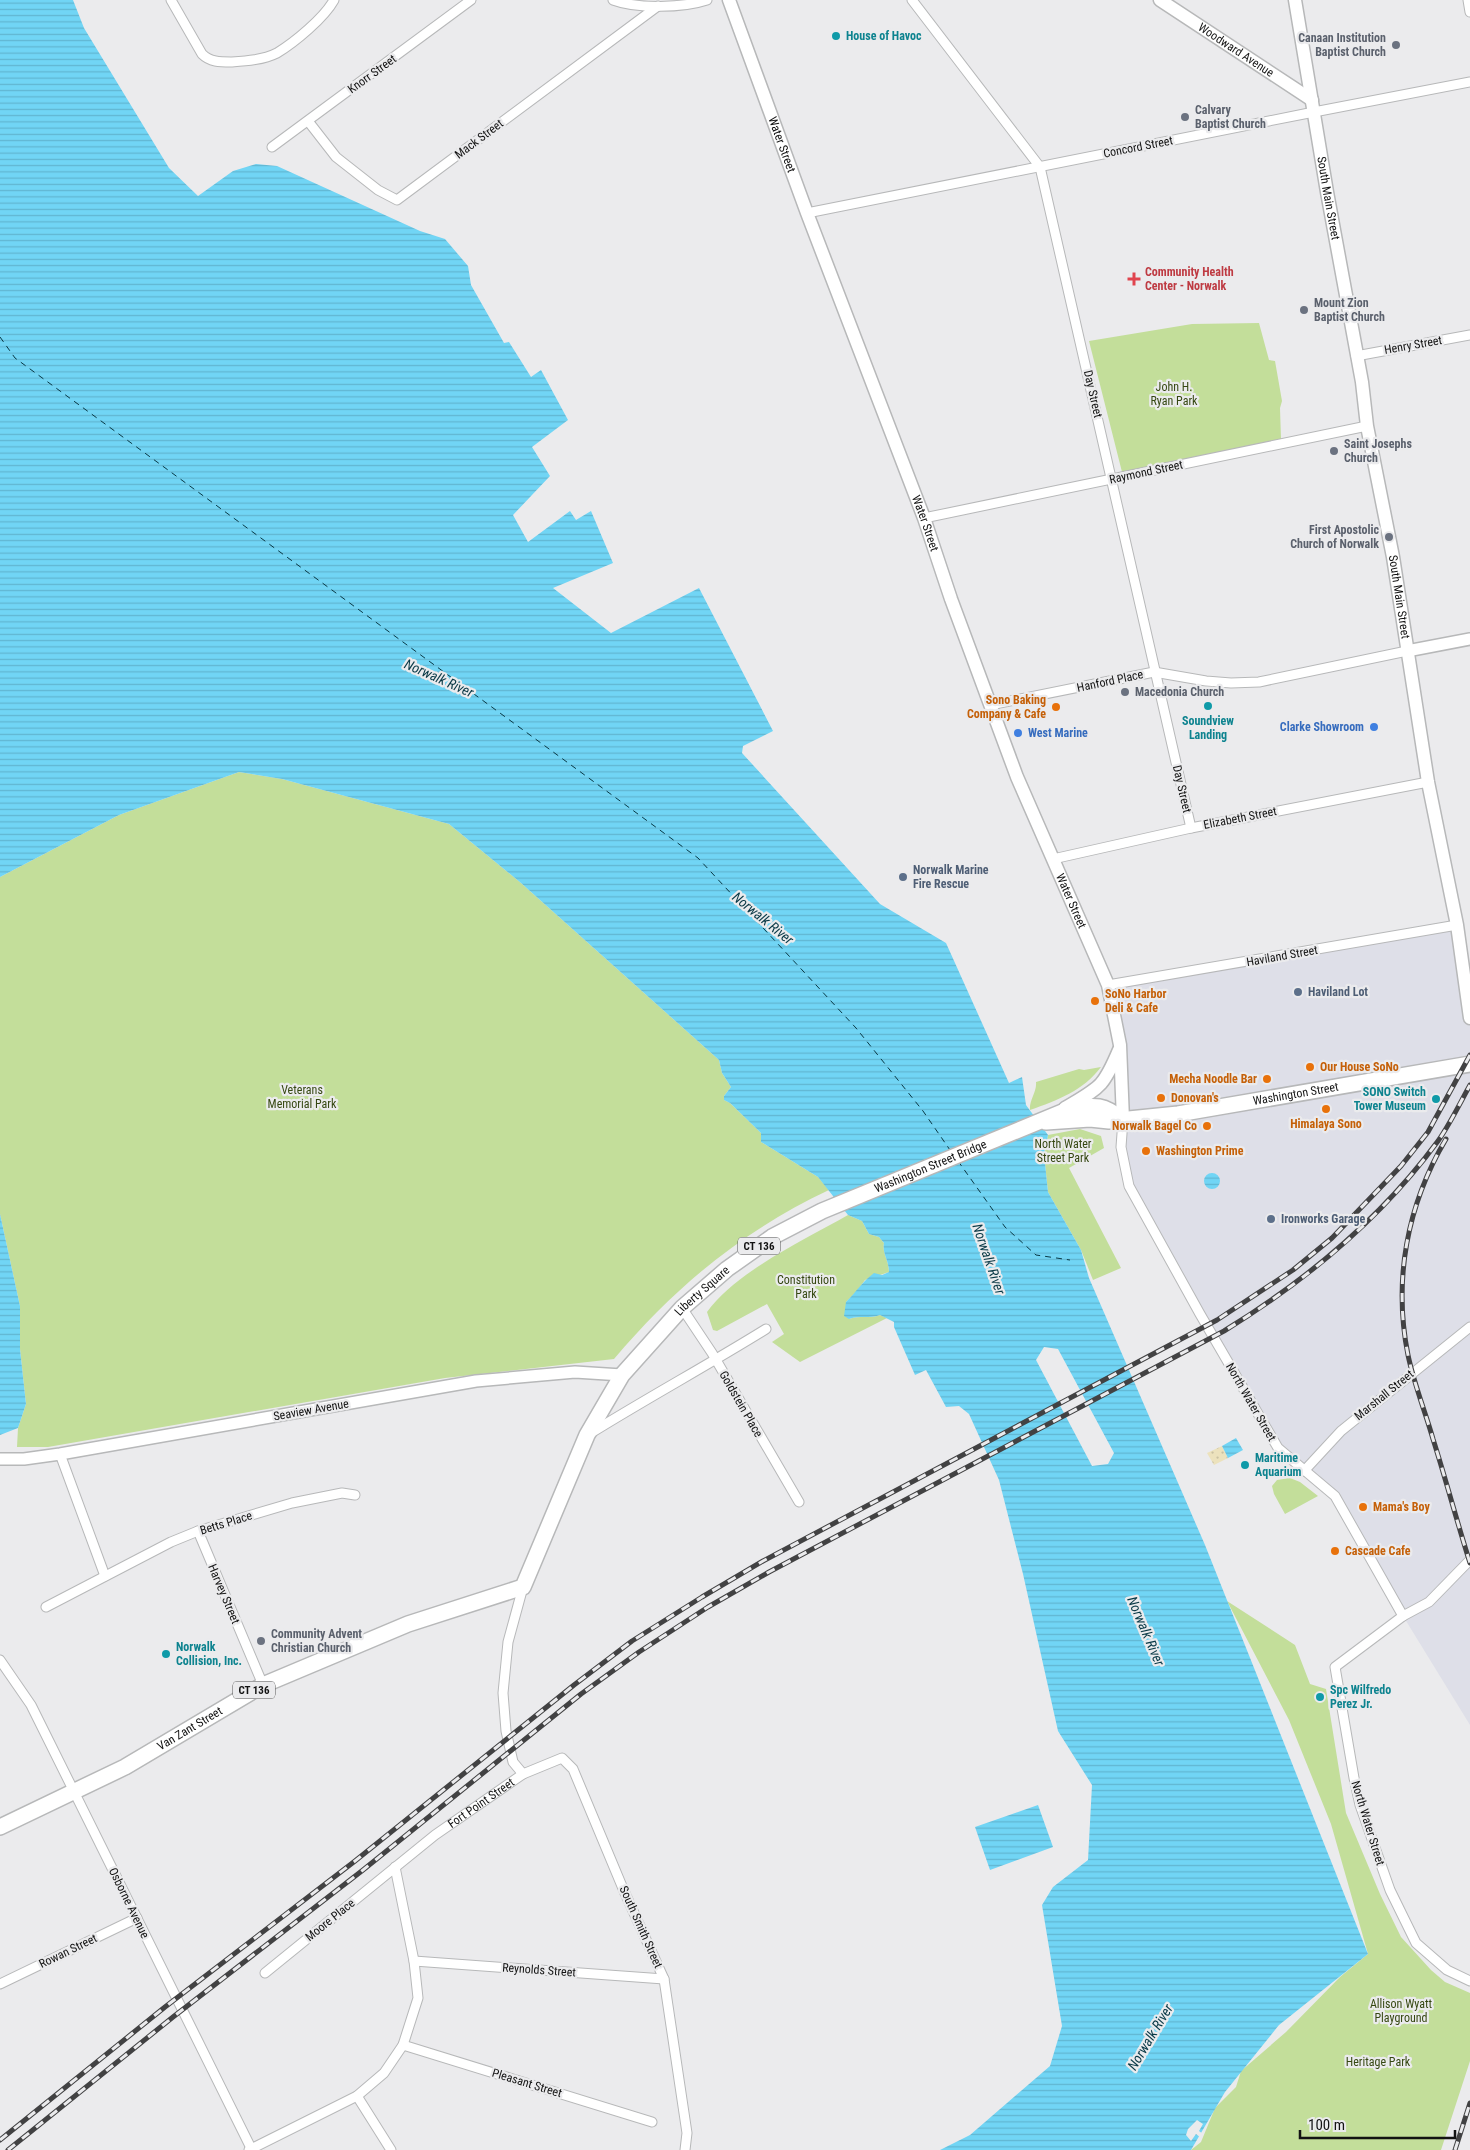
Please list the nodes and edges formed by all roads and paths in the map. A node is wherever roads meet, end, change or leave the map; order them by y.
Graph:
1 (171, 0) edge
2 (334, 0) edge
3 (471, 0) edge
4 (613, 0) edge
5 (707, 0) edge
6 (729, 0) edge
7 (912, 0) edge
8 (1160, 0) edge
9 (1295, 0) edge
10 (1468, 0) edge
11 (658, 6) junction
12 (1470, 12) edge
13 (1470, 82) edge
14 (1313, 106) junction
15 (308, 121) junction
16 (272, 147) dead end
17 (1040, 167) junction
18 (806, 213) junction
19 (1470, 335) edge
20 (1356, 356) junction
21 (1367, 426) junction
22 (1112, 479) junction
23 (924, 518) junction
24 (1470, 639) edge
25 (1408, 651) junction
26 (1154, 672) junction
27 (990, 705) junction
28 (1428, 782) junction
29 (1192, 828) junction
30 (1053, 859) junction
31 (1456, 925) junction
32 (1108, 985) junction
33 (1470, 1018) edge
34 (1120, 1045) junction
35 (1470, 1064) edge
36 (1056, 1113) junction
37 (1123, 1120) junction
38 (1039, 1122) junction
39 (822, 1210) joint
40 (682, 1308) junction
41 (1470, 1327) edge
42 (766, 1329) dead end
43 (716, 1359) junction
44 (622, 1375) junction
45 (587, 1435) junction
46 (60, 1454) junction
47 (0, 1459) edge
48 (1304, 1471) junction
49 (355, 1495) dead end
50 (799, 1502) dead end
51 (198, 1531) junction
52 (1470, 1560) edge
53 (105, 1576) junction
54 (522, 1587) junction
55 (46, 1607) dead end
56 (1402, 1616) junction
57 (0, 1660) edge
58 (263, 1685) junction
59 (523, 1774) junction
60 (74, 1791) junction
61 (0, 1827) edge
62 (395, 1867) junction
63 (137, 1918) junction
64 (414, 1961) junction
65 (265, 1973) dead end
66 (664, 1979) junction
67 (1470, 1981) edge
68 (0, 1984) edge
69 (403, 2044) junction
70 (357, 2096) junction
71 (652, 2122) dead end
72 (250, 2150) edge
73 (391, 2150) edge
74 (685, 2150) edge

1 - 2 street
3 - 15 street, Knorr Street
4 - 11 street
5 - 11 street
6 - 18 main road, Water Street
7 - 17 street, Day Street
8 - 14 main road, Woodward Avenue
9 - 14 main road, South Main Street
10 - 12 street
11 - 15 street, Mack Street
13 - 14 street, Concord Street
14 - 17 street, Concord Street
14 - 20 main road, South Main Street
15 - 16 street, Knorr Street
17 - 18 street, Concord Street
17 - 22 street, Day Street
18 - 23 main road, Water Street
19 - 20 street, Henry Street
20 - 21 main road, South Main Street
21 - 22 street, Raymond Street
21 - 25 main road, South Main Street
22 - 23 street, Raymond Street
22 - 26 street, Day Street
23 - 27 main road, Water Street
24 - 25 street
25 - 26 street, Hanford Place
25 - 28 main road, South Main Street
26 - 27 street, Hanford Place
26 - 29 street, Day Street
27 - 30 main road, Water Street
28 - 29 street, Elizabeth Street
28 - 31 main road, South Main Street
29 - 30 street, Elizabeth Street
30 - 32 main road, Water Street
31 - 32 street, Haviland Street
31 - 33 main road, South Main Street
32 - 34 main road, Water Street
34 - 36 main road, CT 136
34 - 37 main road, Water Street
35 - 37 main road, Washington Street
36 - 37 main road
36 - 38 main road, CT 136
37 - 38 main road, Washington Street / CT 136
37 - 48 street, North Water Street
38 - 39 main road, Washington Street Bridge / CT 136
39 - 40 main road, Liberty Square / CT 136
40 - 43 street, Goldstein Place
40 - 44 main road, Liberty Square / CT 136
41 - 48 street, Marshall Street
42 - 43 street
43 - 45 street
43 - 50 street, Goldstein Place
44 - 45 main road, Fort Point Street / CT 136
44 - 46 street, Seaview Avenue
45 - 54 main road, Fort Point Street / CT 136
46 - 47 street, Seaview Avenue
46 - 53 street
48 - 56 street, North Water Street
49 - 51 street, Betts Place
51 - 53 street, Betts Place
51 - 58 street, Harvey Street
52 - 56 street
53 - 55 street, Betts Place
54 - 58 main road, Van Zant Street / CT 136
54 - 59 street, Fort Point Street
56 - 67 street, North Water Street
57 - 60 street, Osborne Avenue
58 - 60 main road, Van Zant Street / CT 136
59 - 62 street, Fort Point Street
59 - 66 street, South Smith Street
60 - 61 main road, Van Zant Street / CT 136
60 - 63 street, Osborne Avenue
62 - 64 street
62 - 65 street, Moore Place
63 - 68 street, Rowan Street
63 - 72 street, Osborne Avenue
64 - 66 street, Reynolds Street
64 - 69 street
66 - 74 street, South Smith Street
69 - 70 street
69 - 71 street, Pleasant Street
70 - 72 street
70 - 73 street

